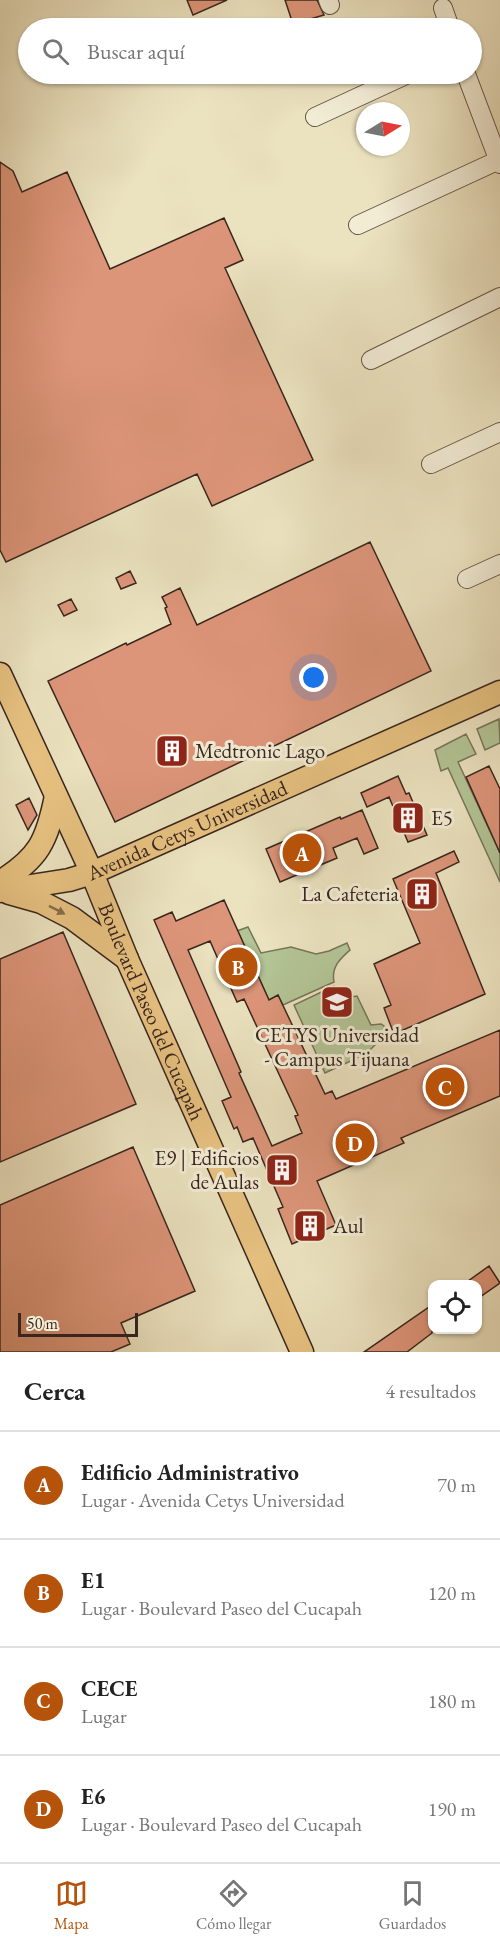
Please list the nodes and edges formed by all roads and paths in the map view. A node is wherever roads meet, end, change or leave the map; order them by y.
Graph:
1 (443, 8) dead end
2 (446, 18) edge
3 (386, 84) edge
4 (470, 84) edge
5 (315, 117) dead end
6 (499, 162) edge
7 (358, 225) dead end
8 (500, 297) edge
9 (370, 360) dead end
10 (500, 432) edge
11 (431, 464) dead end
12 (500, 564) edge
13 (467, 579) dead end
14 (0, 674) edge
15 (500, 692) edge
16 (56, 796) junction
17 (92, 873) junction
18 (1, 888) edge
19 (128, 959) junction
20 (302, 1352) edge

1 - 2 street
3 - 5 street
4 - 6 street
6 - 7 street
8 - 9 street
10 - 11 street
12 - 13 street
14 - 16 main road, Boulevard Paseo del Cucapah
15 - 17 main road, Avenida Cetys Universidad
16 - 17 main road, Boulevard Paseo del Cucapah
16 - 18 main road
17 - 18 main road, Avenida Cetys Universidad
17 - 19 main road, Boulevard Paseo del Cucapah
18 -> 19 main road
19 - 20 main road, Boulevard Paseo del Cucapah

